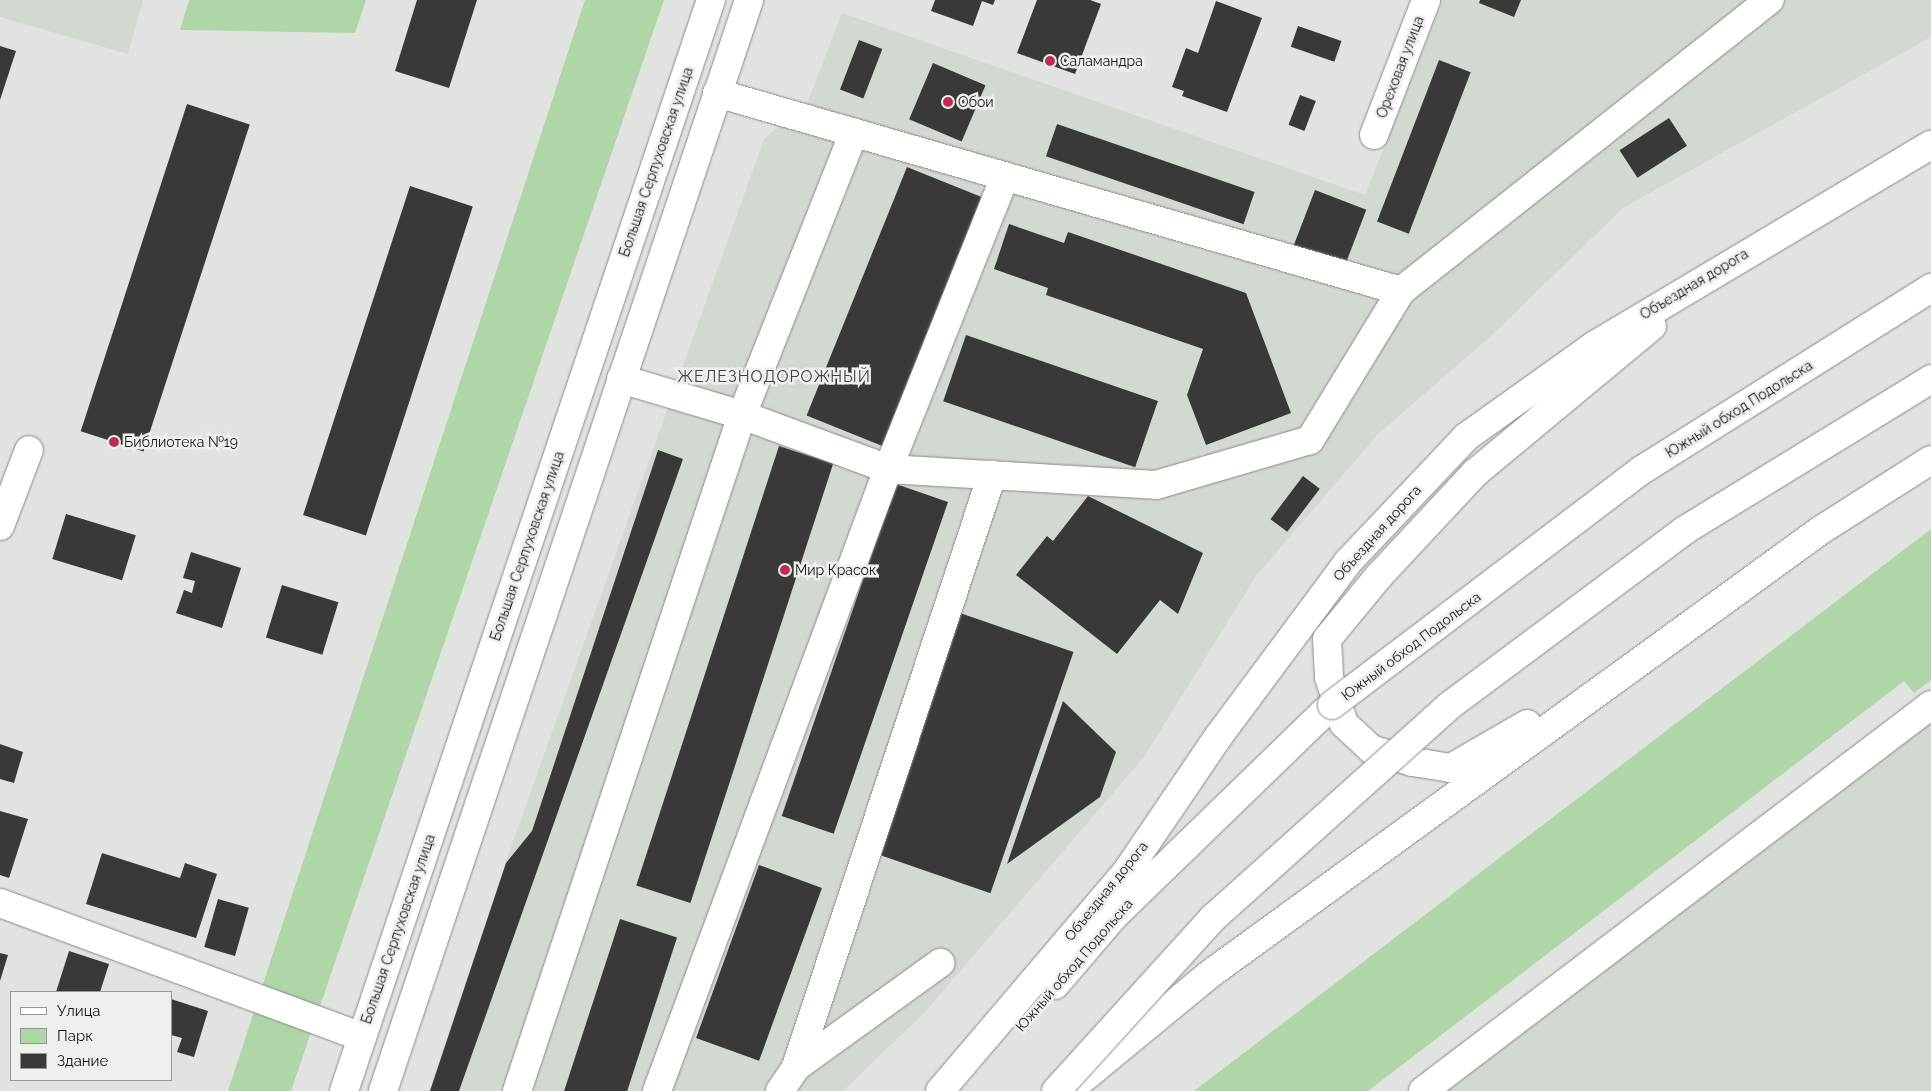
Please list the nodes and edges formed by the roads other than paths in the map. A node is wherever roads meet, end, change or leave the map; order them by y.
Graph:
1 (710, 0) edge
2 (748, 0) edge
3 (1426, 0) edge
4 (1770, 0) edge
5 (718, 93) junction
6 (854, 132) junction
7 (1374, 135) dead end
8 (1931, 145) edge
9 (1005, 176) junction
10 (1728, 263) junction
11 (1931, 288) edge
12 (1401, 291) junction
13 (621, 379) junction
14 (1931, 380) edge
15 (742, 415) junction
16 (29, 450) dead end
17 (1931, 460) edge
18 (888, 469) junction
19 (992, 475) junction
20 (0, 526) edge
21 (1662, 644) junction
22 (1931, 705) edge
23 (0, 903) edge
24 (940, 963) dead end
25 (362, 1037) junction
26 (796, 1067) junction
27 (344, 1091) edge
28 (383, 1091) edge
29 (517, 1091) edge
30 (657, 1091) edge
31 (780, 1091) edge
32 (940, 1091) edge
33 (964, 1091) edge
34 (1056, 1091) edge
35 (1068, 1091) edge
36 (1423, 1091) edge

1 - 25 main road, Большая Серпуховская улица
2 - 5 main road
3 - 7 main road, Ореховая улица
4 - 12 main road
5 - 6 main road
5 - 13 main road
6 - 9 main road
6 - 15 main road
8 - 10 main road, Объездная дорога
9 - 12 main road
9 - 18 main road
10 - 21 main road
10 - 32 main road, Объездная дорога
11 - 33 main road, Южный обход Подольска, bridge
12 - 19 main road
13 - 15 main road
13 - 28 main road
14 - 34 main road, bridge
15 - 18 main road
15 - 29 main road
16 - 20 main road
17 - 21 main road
18 - 19 main road
18 - 30 main road
19 - 26 main road
21 - 35 main road
22 - 36 main road
23 - 25 main road
24 - 26 main road
25 - 27 main road, Большая Серпуховская улица
26 - 31 main road

